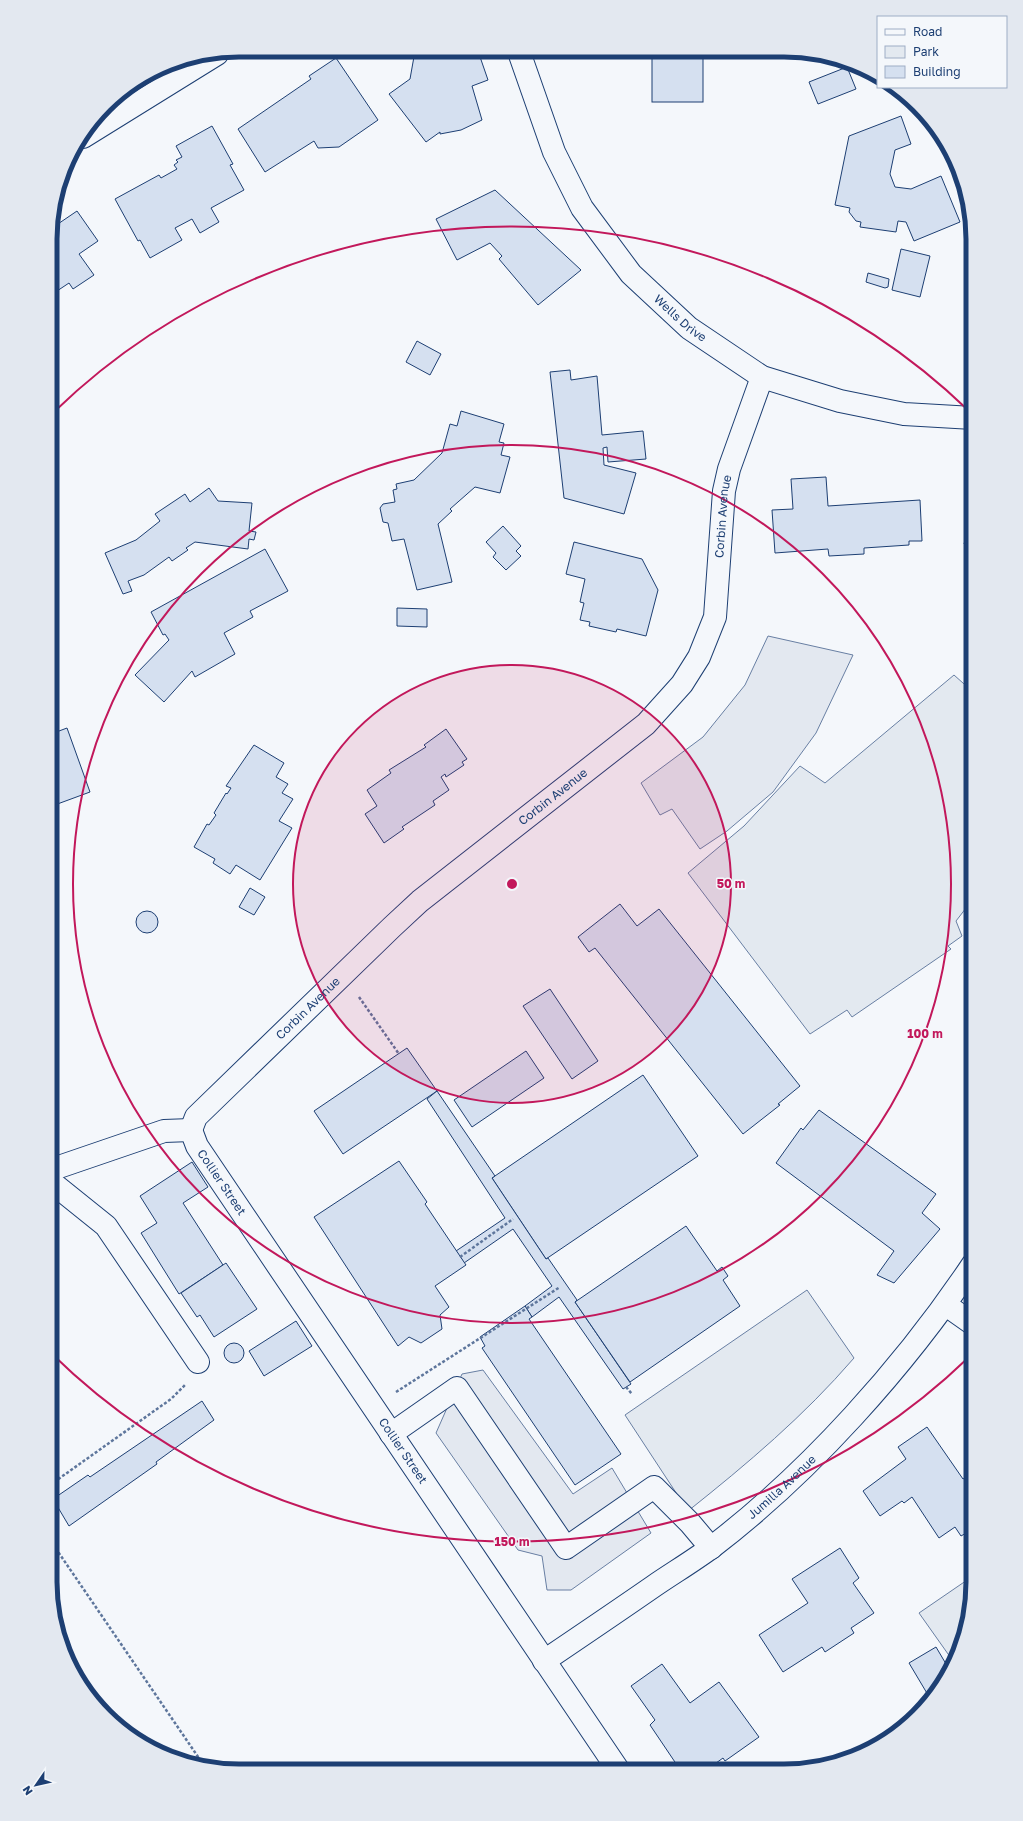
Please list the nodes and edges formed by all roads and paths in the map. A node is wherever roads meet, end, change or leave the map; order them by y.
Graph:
1 (521, 57) edge
2 (208, 60) edge
3 (93, 131) edge
4 (762, 377) junction
5 (966, 418) edge
6 (357, 994) dead end
7 (399, 1054) dead end
8 (190, 1130) junction
9 (57, 1168) edge
10 (57, 1187) edge
11 (513, 1219) dead end
12 (460, 1257) dead end
13 (966, 1275) edge
14 (560, 1287) dead end
15 (946, 1305) junction
16 (966, 1319) edge
17 (198, 1362) joint
18 (626, 1387) dead end
19 (632, 1394) dead end
20 (390, 1396) dead end
21 (391, 1434) junction
22 (57, 1480) edge
23 (711, 1548) junction
24 (57, 1550) edge
25 (544, 1661) junction
26 (200, 1760) edge
27 (615, 1764) edge

1 - 4 street, Wells Drive
2 - 3 street
4 - 5 street, Wells Drive
4 - 8 street, Corbin Avenue
6 - 7 path
8 - 9 street
8 - 21 street, Collier Street
10 - 17 street
11 - 12 path
13 - 15 street, Jumilla Avenue
14 - 20 path
15 - 16 street
15 - 23 street, Jumilla Avenue
17 - 22 path
18 - 19 path
21 - 23 street
21 - 25 street, Collier Street
23 - 25 street, Jumilla Avenue
24 - 26 path
25 - 27 street, Collier Street

